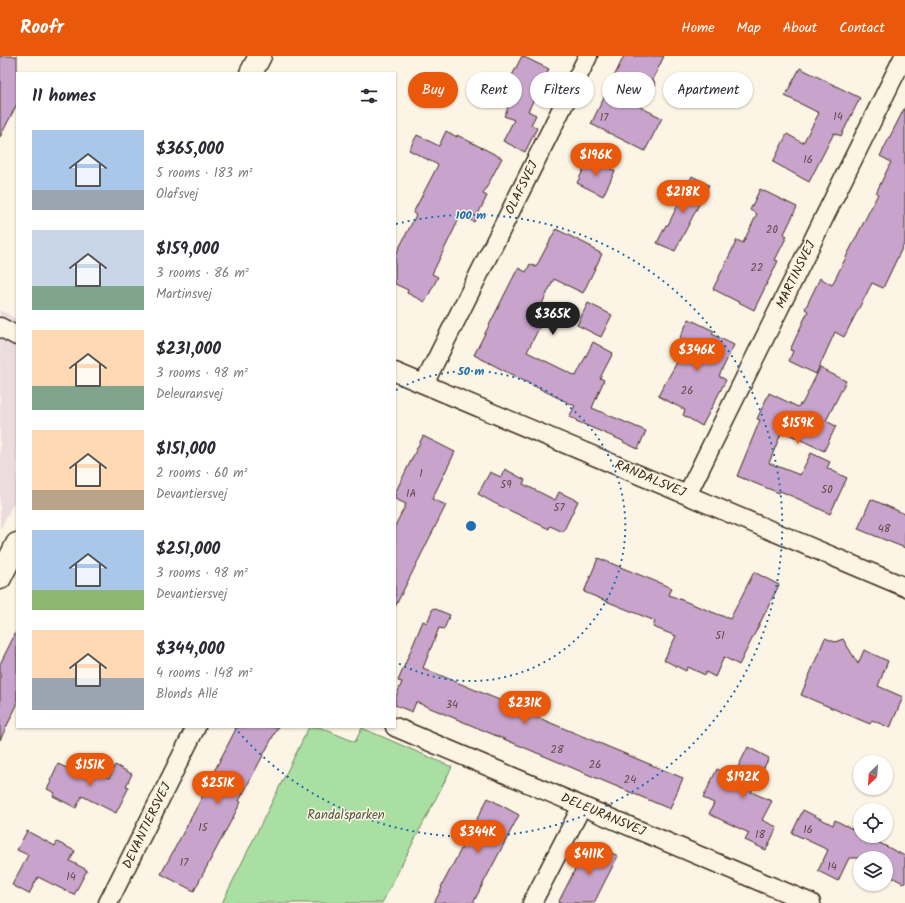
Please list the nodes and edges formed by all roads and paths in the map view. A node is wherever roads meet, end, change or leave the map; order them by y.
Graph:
1 (260, 56) edge
2 (588, 56) edge
3 (904, 56) edge
4 (252, 72) edge
5 (0, 327) edge
6 (16, 335) edge
7 (396, 372) edge
8 (424, 384) junction
9 (687, 495) junction
10 (16, 546) edge
11 (0, 578) edge
12 (905, 587) edge
13 (396, 727) edge
14 (196, 728) edge
15 (582, 806) junction
16 (108, 903) edge
17 (532, 903) edge
18 (811, 903) edge

1 - 4 street
2 - 8 street, OLAFSVEJ
3 - 9 street, MARTINSVEJ
5 - 6 street
7 - 8 street, RANDALSVEJ
8 - 9 street, RANDALSVEJ
9 - 12 street, RANDALSVEJ
10 - 11 street
13 - 15 street, DELEURANSVEJ
14 - 16 street, DEVANTIERSVEJ
15 - 17 street
15 - 18 street, DELEURANSVEJ

